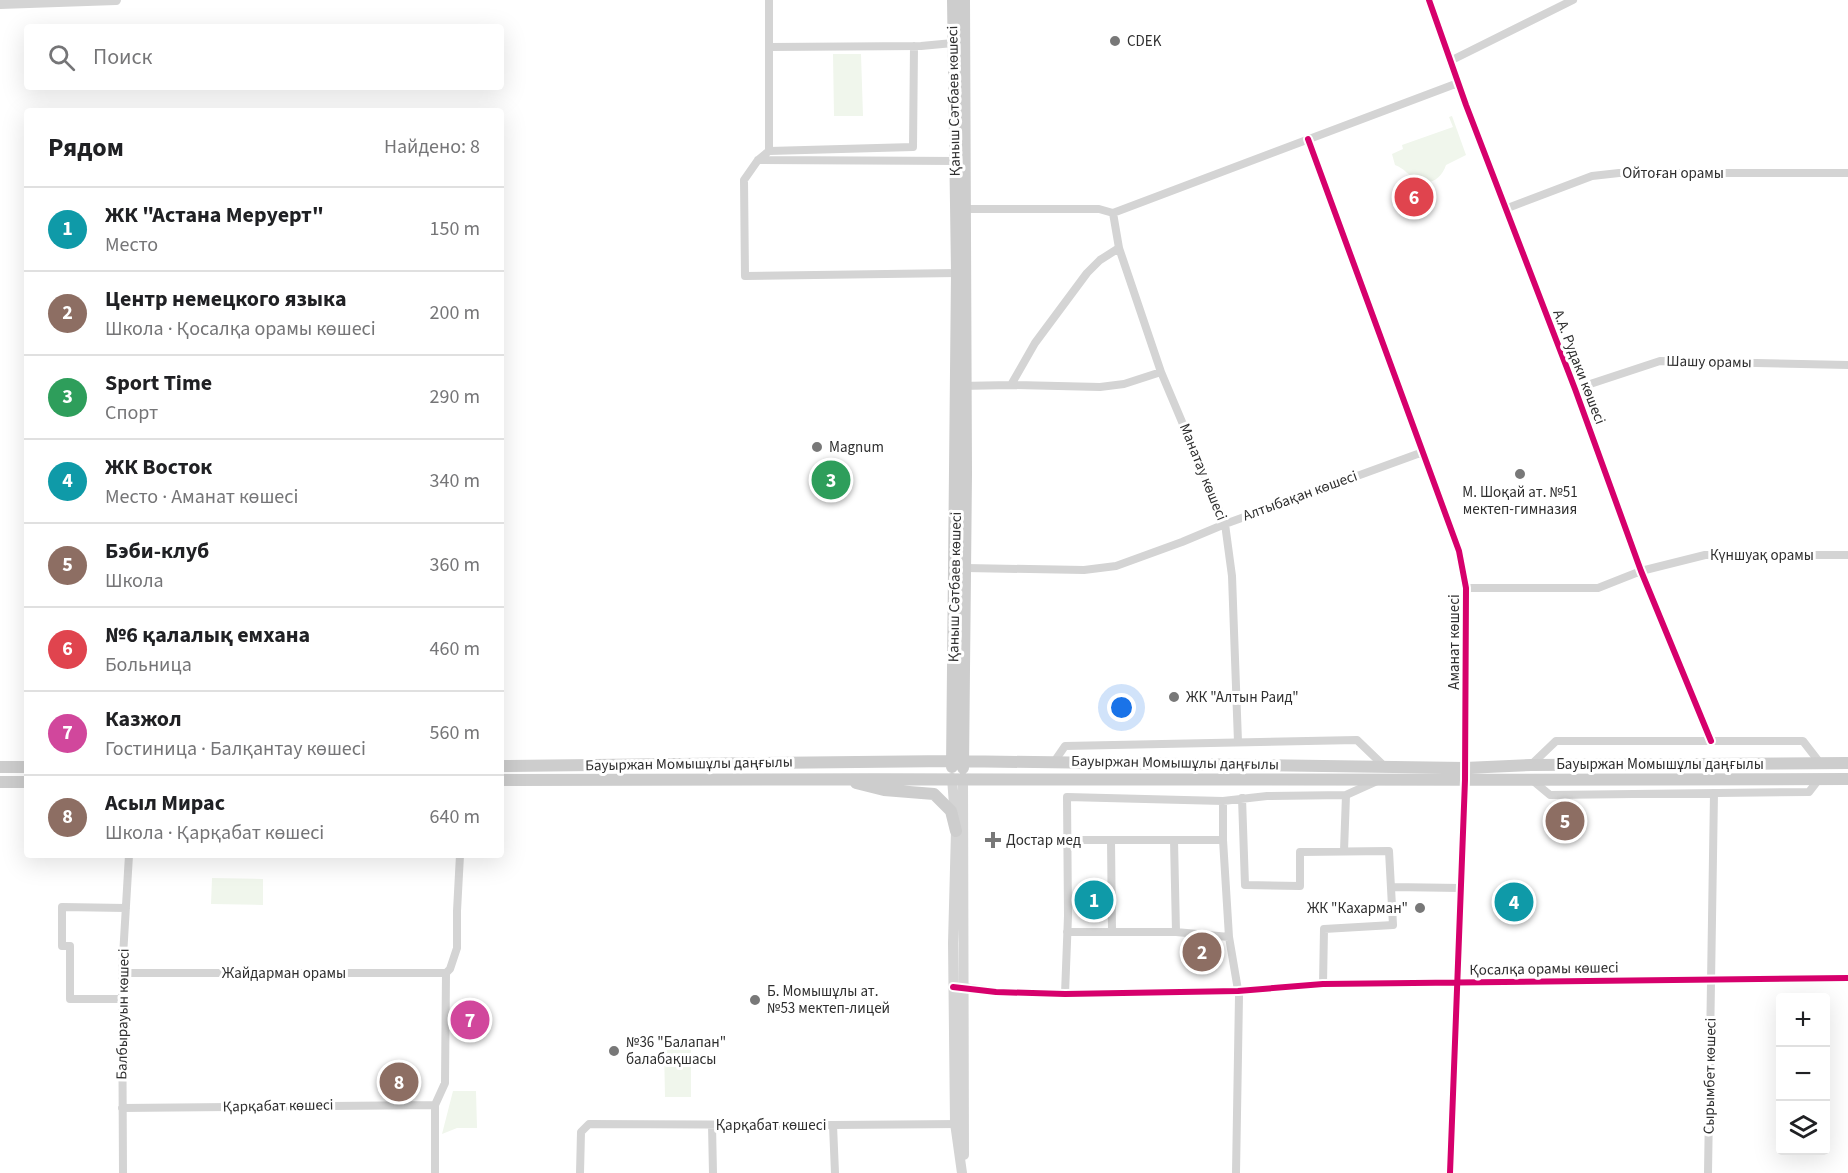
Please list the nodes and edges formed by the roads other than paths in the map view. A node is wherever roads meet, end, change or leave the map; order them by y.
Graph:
1 (116, 0) edge
2 (769, 0) edge
3 (953, 0) edge
4 (964, 0) edge
5 (1429, 0) edge
6 (1573, 0) edge
7 (0, 4) edge
8 (953, 43) junction
9 (914, 46) junction
10 (769, 47) junction
11 (1452, 60) junction
12 (1458, 83) junction
13 (1308, 139) junction
14 (769, 151) junction
15 (758, 160) junction
16 (960, 161) junction
17 (1848, 173) edge
18 (965, 209) junction
19 (1505, 209) junction
20 (1113, 213) junction
21 (1119, 248) junction
22 (957, 273) junction
23 (1848, 365) edge
24 (1161, 372) junction
25 (1011, 385) junction
26 (960, 386) junction
27 (1575, 388) junction
28 (1424, 452) junction
29 (1225, 524) junction
30 (1848, 555) edge
31 (966, 568) junction
32 (1641, 571) junction
33 (1466, 588) junction
34 (1711, 741) junction
35 (1238, 742) junction
36 (958, 761) junction
37 (1054, 762) junction
38 (1820, 763) junction
39 (1848, 763) edge
40 (1531, 765) junction
41 (504, 766) edge
42 (1384, 766) junction
43 (0, 767) edge
44 (24, 767) edge
45 (1465, 774) junction
46 (958, 778) junction
47 (840, 779) junction
48 (1135, 779) junction
49 (1819, 779) junction
50 (1848, 779) edge
51 (504, 780) edge
52 (1380, 780) junction
53 (1532, 780) junction
54 (0, 782) edge
55 (24, 782) edge
56 (1714, 793) junction
57 (1346, 795) junction
58 (1135, 798) junction
59 (1242, 798) junction
60 (1223, 801) junction
61 (956, 831) junction
62 (1068, 840) junction
63 (1111, 840) junction
64 (1174, 840) junction
65 (1223, 840) junction
66 (1344, 851) junction
67 (129, 858) edge
68 (460, 858) edge
69 (1391, 887) junction
70 (1461, 888) junction
71 (126, 908) junction
72 (1112, 932) junction
73 (1176, 932) junction
74 (1067, 933) junction
75 (1229, 937) junction
76 (122, 973) junction
77 (446, 973) junction
78 (1848, 978) edge
79 (1711, 979) junction
80 (1457, 982) junction
81 (1323, 984) junction
82 (958, 986) junction
83 (1238, 991) junction
84 (1065, 994) junction
85 (123, 999) junction
86 (435, 1105) junction
87 (122, 1108) junction
88 (960, 1124) junction
89 (712, 1125) junction
90 (833, 1125) junction
91 (123, 1173) edge
92 (435, 1173) edge
93 (580, 1173) edge
94 (713, 1173) edge
95 (835, 1173) edge
96 (963, 1173) edge
97 (1236, 1173) edge
98 (1450, 1173) edge
99 (1708, 1173) edge

1 - 7 street
2 - 10 street
3 - 8 main road, Қаныш Сәтбаев көшесі
4 - 16 main road, Қаныш Сәтбаев көшесі
5 - 11 street, А.А. Рудаки көшесі
6 - 11 street
8 - 9 street
8 - 16 main road, Қаныш Сәтбаев көшесі
9 - 10 street
9 - 14 street
10 - 14 street
11 - 12 street, А.А. Рудаки көшесі
12 - 13 street
12 - 19 street, А.А. Рудаки көшесі
13 - 20 street
13 - 28 street, Аманат көшесі
14 - 15 street
15 - 16 street
15 - 22 street
16 - 18 main road, Қаныш Сәтбаев көшесі
16 - 22 main road, Қаныш Сәтбаев көшесі
17 - 19 street, Ойтоған орамы
18 - 20 street
18 - 26 main road, Қаныш Сәтбаев көшесі
19 - 27 street, А.А. Рудаки көшесі
20 - 21 street, Манатау көшесі
21 - 24 street, Манатау көшесі
21 - 25 street
22 - 26 main road, Қаныш Сәтбаев көшесі
23 - 27 street, Шашу орамы
24 - 25 street
24 - 29 street, Манатау көшесі
25 - 26 street
26 - 31 main road, Қаныш Сәтбаев көшесі
26 - 36 main road, Қаныш Сәтбаев көшесі
27 - 32 street, А.А. Рудаки көшесі
28 - 29 street, Алтыбақан көшесі
28 - 33 street, Аманат көшесі
29 - 31 street, Алтыбақан көшесі
29 - 35 street, Манатау көшесі
30 - 32 street, Күншуақ орамы
31 - 36 main road, Қаныш Сәтбаев көшесі
32 - 33 street, Күншуақ орамы
32 - 34 street, А.А. Рудаки көшесі
33 - 45 street, Аманат көшесі
34 - 38 street
34 - 40 street
35 - 37 street
35 - 42 street
36 - 37 main road, Бауыржан Момышұлы даңғылы
36 - 41 main road, Бауыржан Момышұлы даңғылы
36 - 46 main road, Қаныш Сәтбаев көшесі
37 - 42 main road, Бауыржан Момышұлы даңғылы
38 - 39 main road, Бауыржан Момышұлы даңғылы
38 - 40 main road, Бауыржан Момышұлы даңғылы
40 - 45 main road, Бауыржан Момышұлы даңғылы
42 - 45 main road, Бауыржан Момышұлы даңғылы
43 - 44 main road
45 - 52 main road, Бауыржан Момышұлы даңғылы
45 - 53 main road, Бауыржан Момышұлы даңғылы
45 - 70 street, Аманат көшесі
46 - 47 main road, Бауыржан Момышұлы даңғылы
46 - 48 main road, Бауыржан Момышұлы даңғылы
46 - 61 street, Қаныш Сәтбаев көшесі
46 - 82 street, Қаныш Сәтбаев көшесі
47 - 51 main road, Бауыржан Момышұлы даңғылы
47 - 61 main road
48 - 52 main road, Бауыржан Момышұлы даңғылы
48 - 58 street
49 - 50 main road, Бауыржан Момышұлы даңғылы
49 - 53 main road, Бауыржан Момышұлы даңғылы
49 - 56 street
52 - 57 street
53 - 56 street
54 - 55 main road
56 - 79 street, Сырымбет көшесі
57 - 59 street
57 - 66 street
58 - 60 street
58 - 62 street
59 - 60 street
59 - 66 street
60 - 65 street
61 - 82 street, Қаныш Сәтбаев көшесі
62 - 63 street
62 - 74 street
63 - 64 street
63 - 72 street
64 - 65 street
64 - 73 street
65 - 75 street
66 - 69 street
67 - 71 street, Балбырауын көшесі
68 - 77 street
69 - 70 street
69 - 81 street
70 - 80 street, Аманат көшесі
71 - 76 street, Балбырауын көшесі
71 - 85 street
72 - 73 street
72 - 74 street
73 - 75 street
74 - 84 street
75 - 83 street
76 - 77 street, Жайдарман орамы
76 - 85 street, Балбырауын көшесі
77 - 86 street
78 - 79 street, Қосалқа орамы көшесі
79 - 80 street, Қосалқа орамы көшесі
79 - 99 street, Сырымбет көшесі
80 - 81 street, Қосалқа орамы көшесі
80 - 98 street, Аманат көшесі
81 - 83 street, Қосалқа орамы көшесі
82 - 84 street, Қосалқа орамы көшесі
82 - 88 street, Қаныш Сәтбаев көшесі
83 - 84 street, Қосалқа орамы көшесі
83 - 97 street
85 - 87 street, Балбырауын көшесі
86 - 87 street, Қарқабат көшесі
86 - 92 street
87 - 91 street, Балбырауын көшесі
88 - 90 street, Қарқабат көшесі
88 - 96 street, Қаныш Сәтбаев көшесі
89 - 90 street, Қарқабат көшесі
89 - 93 street, Қарқабат көшесі
89 - 94 street
90 - 95 street

